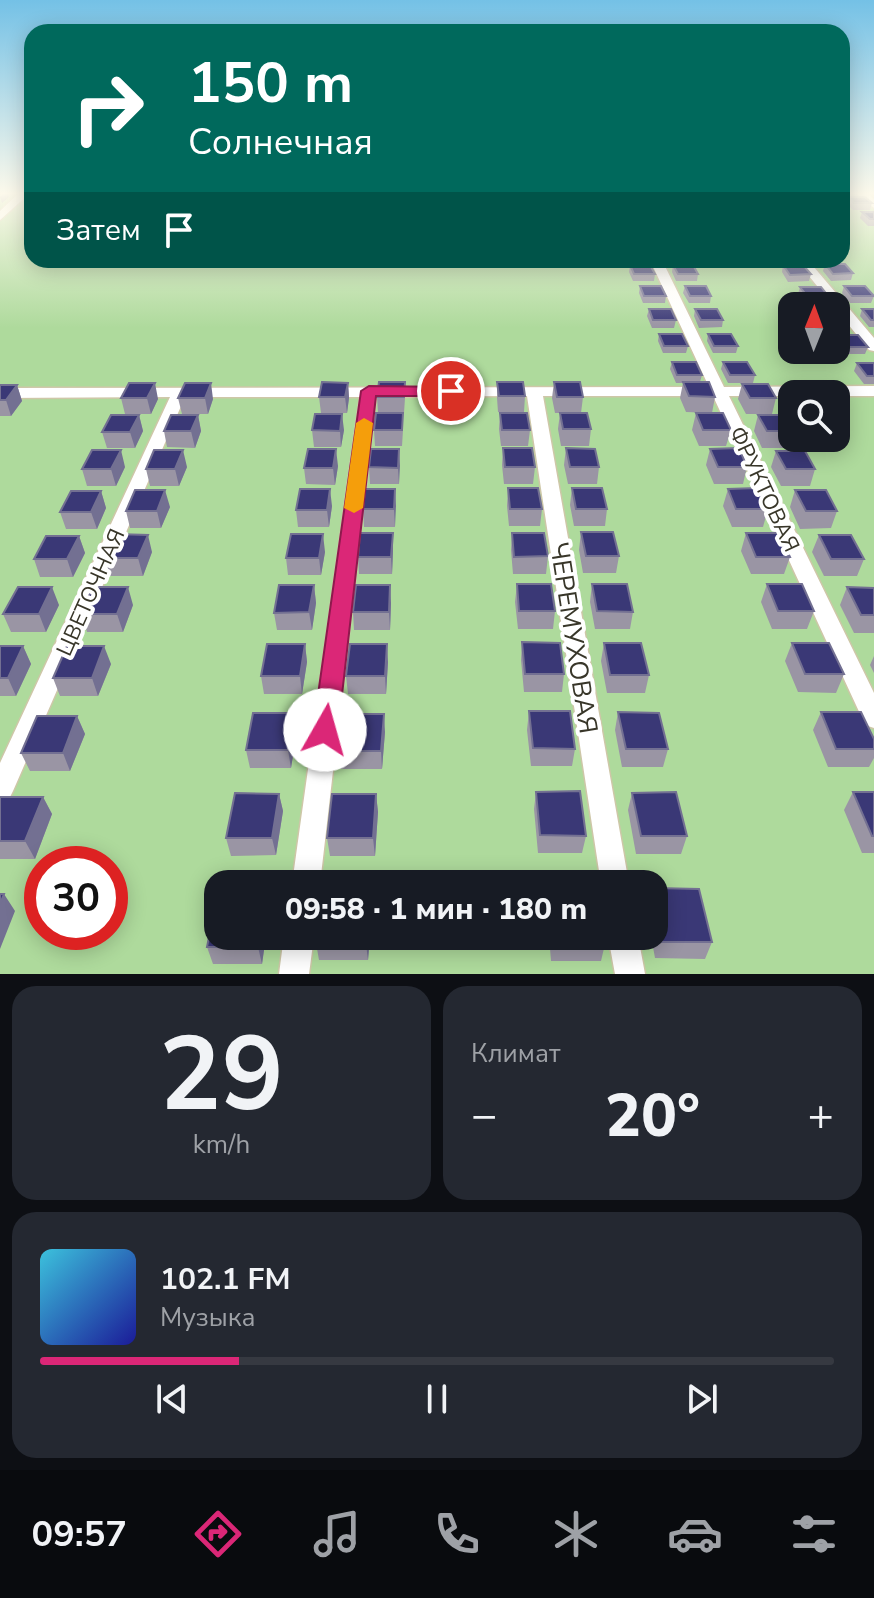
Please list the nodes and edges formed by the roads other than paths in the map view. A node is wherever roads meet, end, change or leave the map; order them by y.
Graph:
1 (660, 268) edge
2 (809, 268) edge
3 (874, 347) edge
4 (369, 391) junction
5 (719, 391) junction
6 (874, 391) edge
7 (180, 392) junction
8 (534, 392) junction
9 (0, 393) edge
10 (874, 718) edge
11 (0, 791) edge
12 (308, 870) edge
13 (613, 870) edge
14 (297, 950) edge
15 (626, 950) edge
16 (294, 974) edge
17 (630, 974) edge

1 - 5 street, ФРУКТОВАЯ
2 - 3 street
4 - 7 street
4 - 8 street
4 - 12 street
5 - 6 street
5 - 8 street
5 - 10 street, ФРУКТОВАЯ
7 - 9 street
7 - 11 street, ЦВЕТОЧНАЯ
8 - 13 street, ЧЕРЕМУХОВАЯ
14 - 16 street
15 - 17 street

